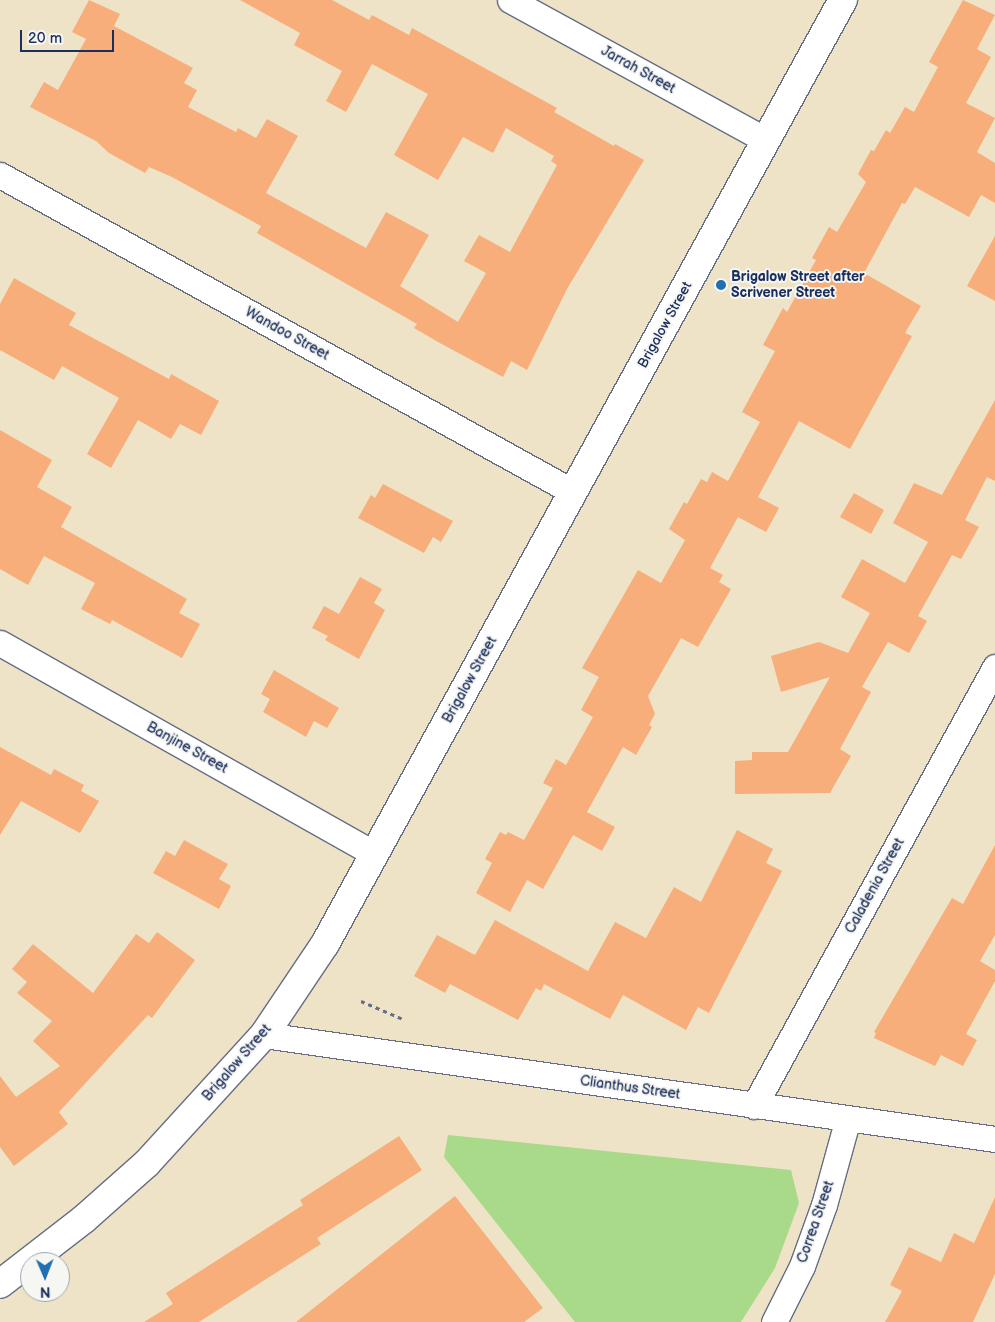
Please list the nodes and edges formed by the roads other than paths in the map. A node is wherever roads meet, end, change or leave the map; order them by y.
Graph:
1 (510, 0) edge
2 (843, 0) edge
3 (766, 140) junction
4 (0, 175) edge
5 (573, 492) junction
6 (0, 643) edge
7 (995, 667) edge
8 (375, 854) junction
9 (264, 1035) junction
10 (754, 1106) junction
11 (848, 1118) junction
12 (995, 1139) edge
13 (4, 1274) edge
14 (774, 1322) edge

1 - 3 street, Jarrah Street
2 - 3 street, Brigalow Street
3 - 5 street, Brigalow Street
4 - 5 street, Wandoo Street
5 - 8 street, Brigalow Street
6 - 8 street, Banjine Street
7 - 10 street, Caladenia Street
8 - 9 street, Brigalow Street
9 - 10 street, Clianthus Street
9 - 13 street, Brigalow Street
10 - 11 street, Clianthus Street
11 - 12 street, Clianthus Street
11 - 14 street, Correa Street

